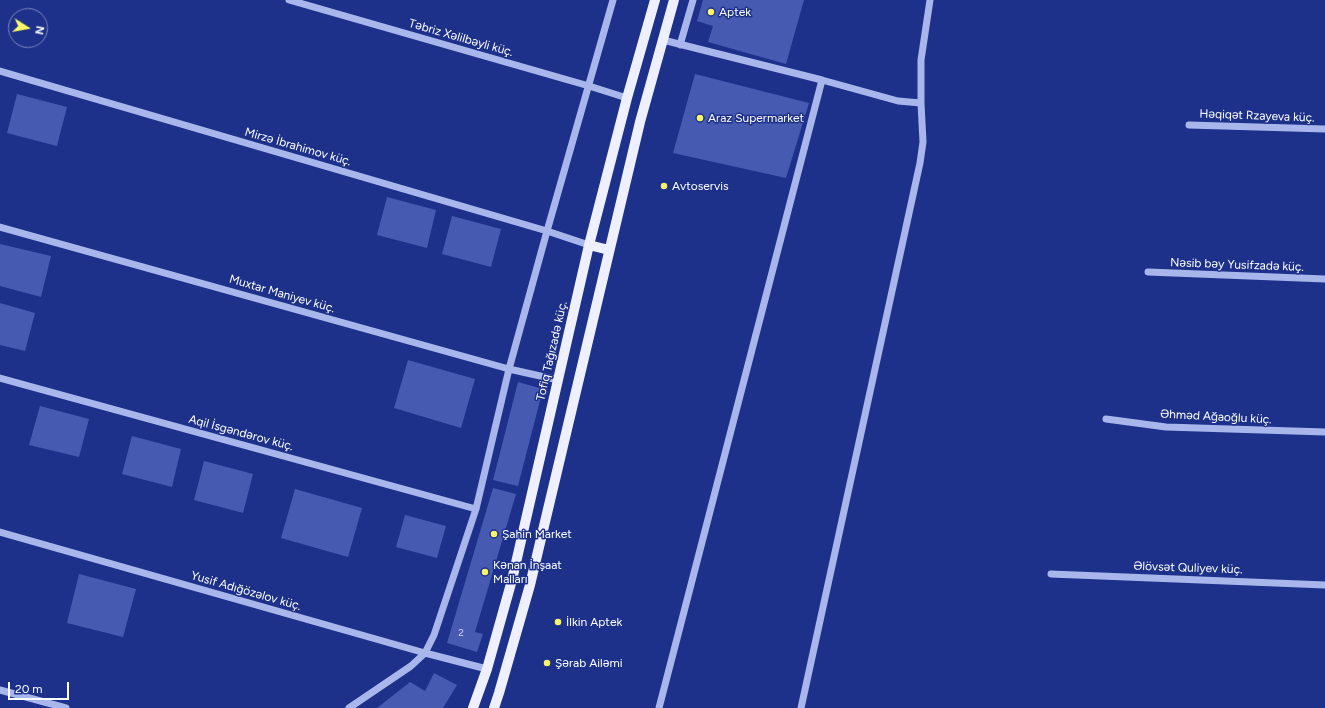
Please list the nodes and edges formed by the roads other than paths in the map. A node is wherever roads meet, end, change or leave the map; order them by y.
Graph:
1 (288, 0) edge
2 (613, 0) edge
3 (655, 0) edge
4 (674, 0) edge
5 (693, 0) edge
6 (930, 0) edge
7 (663, 40) junction
8 (680, 45) junction
9 (0, 71) edge
10 (822, 80) junction
11 (589, 86) junction
12 (627, 98) junction
13 (921, 103) junction
14 (1189, 125) dead end
15 (1325, 129) edge
16 (0, 227) edge
17 (547, 231) junction
18 (590, 245) junction
19 (609, 250) junction
20 (1148, 272) dead end
21 (1325, 279) edge
22 (509, 369) junction
23 (0, 378) edge
24 (558, 380) junction
25 (1106, 419) dead end
26 (1325, 432) edge
27 (476, 509) junction
28 (0, 532) edge
29 (1051, 574) dead end
30 (1325, 585) edge
31 (425, 653) junction
32 (487, 669) junction
33 (0, 690) edge
34 (66, 708) edge
35 (349, 708) edge
36 (473, 708) edge
37 (494, 708) edge
38 (659, 708) edge
39 (801, 708) edge

1 - 11 street, Təbriz Xəlilbəyli küç.
2 - 11 street
3 - 12 main road, Tofiq Tağızadə küç.
4 - 7 main road
5 - 8 street
6 - 13 street
7 - 8 street
7 - 19 main road
8 - 10 street
9 - 17 street, Mirzə İbrahimov küç.
10 - 13 street
10 - 38 street
11 - 12 street, Təbriz Xəlilbəyli küç.
11 - 17 street
12 - 18 main road, Tofiq Tağızadə küç.
13 - 39 street
14 - 15 street, Həqiqət Rzayeva küç.
16 - 22 street, Muxtar Maniyev küç.
17 - 18 street, Mirzə İbrahimov küç.
17 - 22 street
18 - 19 main road
18 - 24 main road, Tofiq Tağızadə küç.
19 - 37 main road
20 - 21 street, Nəsib bəy Yusifzadə küç.
22 - 24 street, Muxtar Maniyev küç.
22 - 27 street
23 - 27 street, Aqil İsgəndərov küç.
24 - 32 main road, Tofiq Tağızadə küç.
25 - 26 street, Əhməd Ağaoğlu küç.
27 - 31 street
28 - 31 street, Yusif Adığözəlov küç.
29 - 30 street, Əlövsət Quliyev küç.
31 - 32 street, Yusif Adığözəlov küç.
31 - 35 street
32 - 36 main road, Tofiq Tağızadə küç.
33 - 34 street

